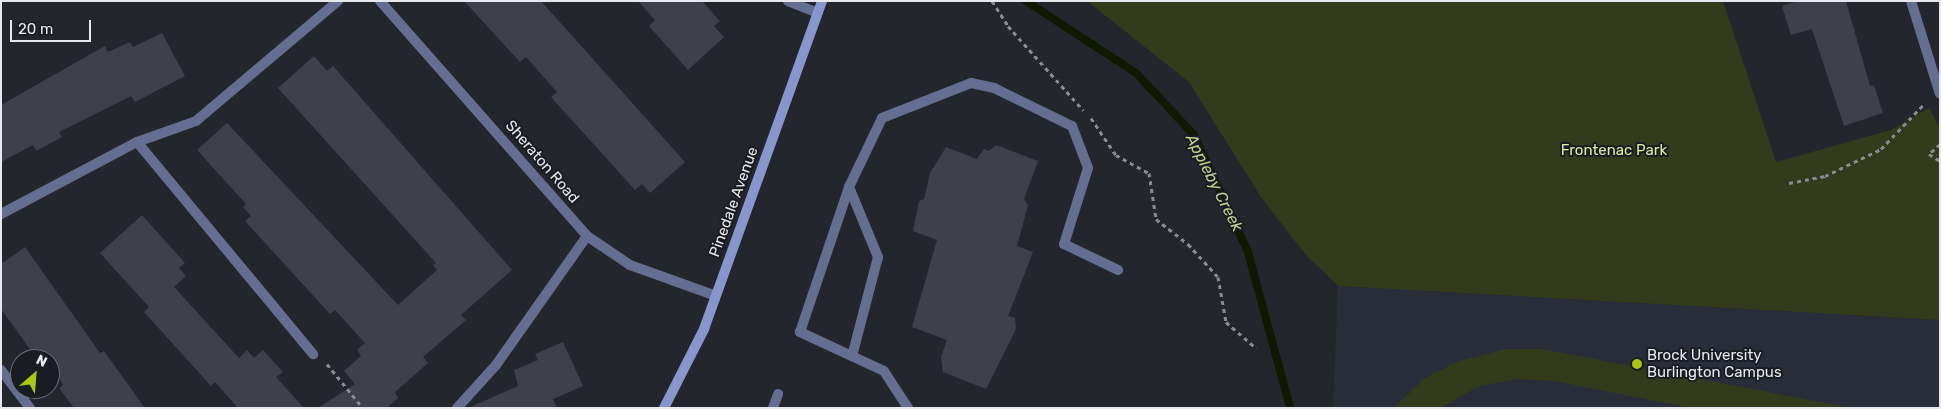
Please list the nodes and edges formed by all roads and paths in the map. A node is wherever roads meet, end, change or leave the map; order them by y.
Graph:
1 (338, 1) edge
2 (380, 1) edge
3 (788, 1) edge
4 (822, 1) edge
5 (992, 1) edge
6 (1911, 1) edge
7 (818, 13) junction
8 (1939, 91) edge
9 (137, 142) junction
10 (1940, 144) edge
11 (1940, 161) edge
12 (1788, 183) dead end
13 (849, 187) junction
14 (1, 214) edge
15 (588, 236) junction
16 (1118, 270) dead end
17 (716, 296) junction
18 (1256, 348) dead end
19 (314, 354) joint
20 (852, 356) junction
21 (1, 370) edge
22 (778, 394) dead end
23 (30, 408) edge
24 (363, 408) edge
25 (457, 408) edge
26 (664, 408) edge
27 (773, 408) edge
28 (908, 408) edge

1 - 9 street
2 - 15 street, Sheraton Road
3 - 7 street
4 - 7 street, Pinedale Avenue
5 - 18 path
6 - 8 street
7 - 17 street, Pinedale Avenue
8 - 12 path
9 - 14 street
9 - 19 street
10 - 11 path
13 - 16 street
13 - 20 street
13 - 20 street
15 - 17 street, Sheraton Road
15 - 25 street
17 - 26 street, Pinedale Avenue
19 - 24 path
20 - 28 street
21 - 23 street
22 - 27 street

